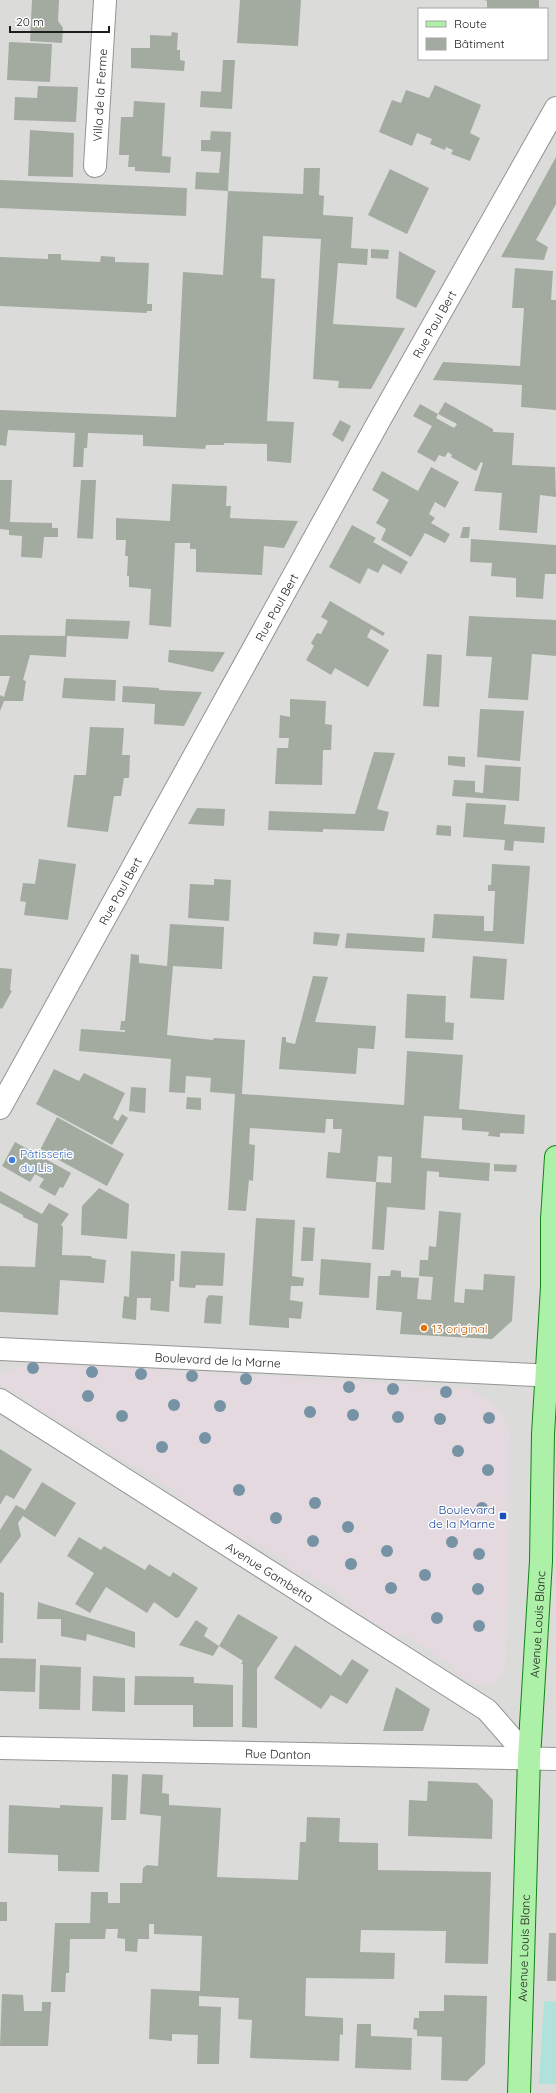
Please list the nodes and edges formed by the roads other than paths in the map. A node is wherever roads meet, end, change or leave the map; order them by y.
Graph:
1 (105, 0) edge
2 (556, 108) edge
3 (95, 166) dead end
4 (0, 1108) edge
5 (556, 1157) edge
6 (554, 1286) edge
7 (0, 1349) edge
8 (551, 1376) edge
9 (0, 1400) edge
10 (0, 1748) edge
11 (529, 1758) junction
12 (556, 1759) edge
13 (519, 2093) edge

1 - 3 street, Villa de la Ferme
2 - 4 street, Rue Paul Bert
5 - 6 main road, Avenue Louis Blanc
6 - 8 main road, Avenue Louis Blanc
7 - 8 street, Boulevard de la Marne
8 - 11 main road, Avenue Louis Blanc
9 - 11 street, Avenue Gambetta
10 - 11 street, Rue Danton
11 - 12 street, Rue Danton
11 - 13 main road, Avenue Louis Blanc

